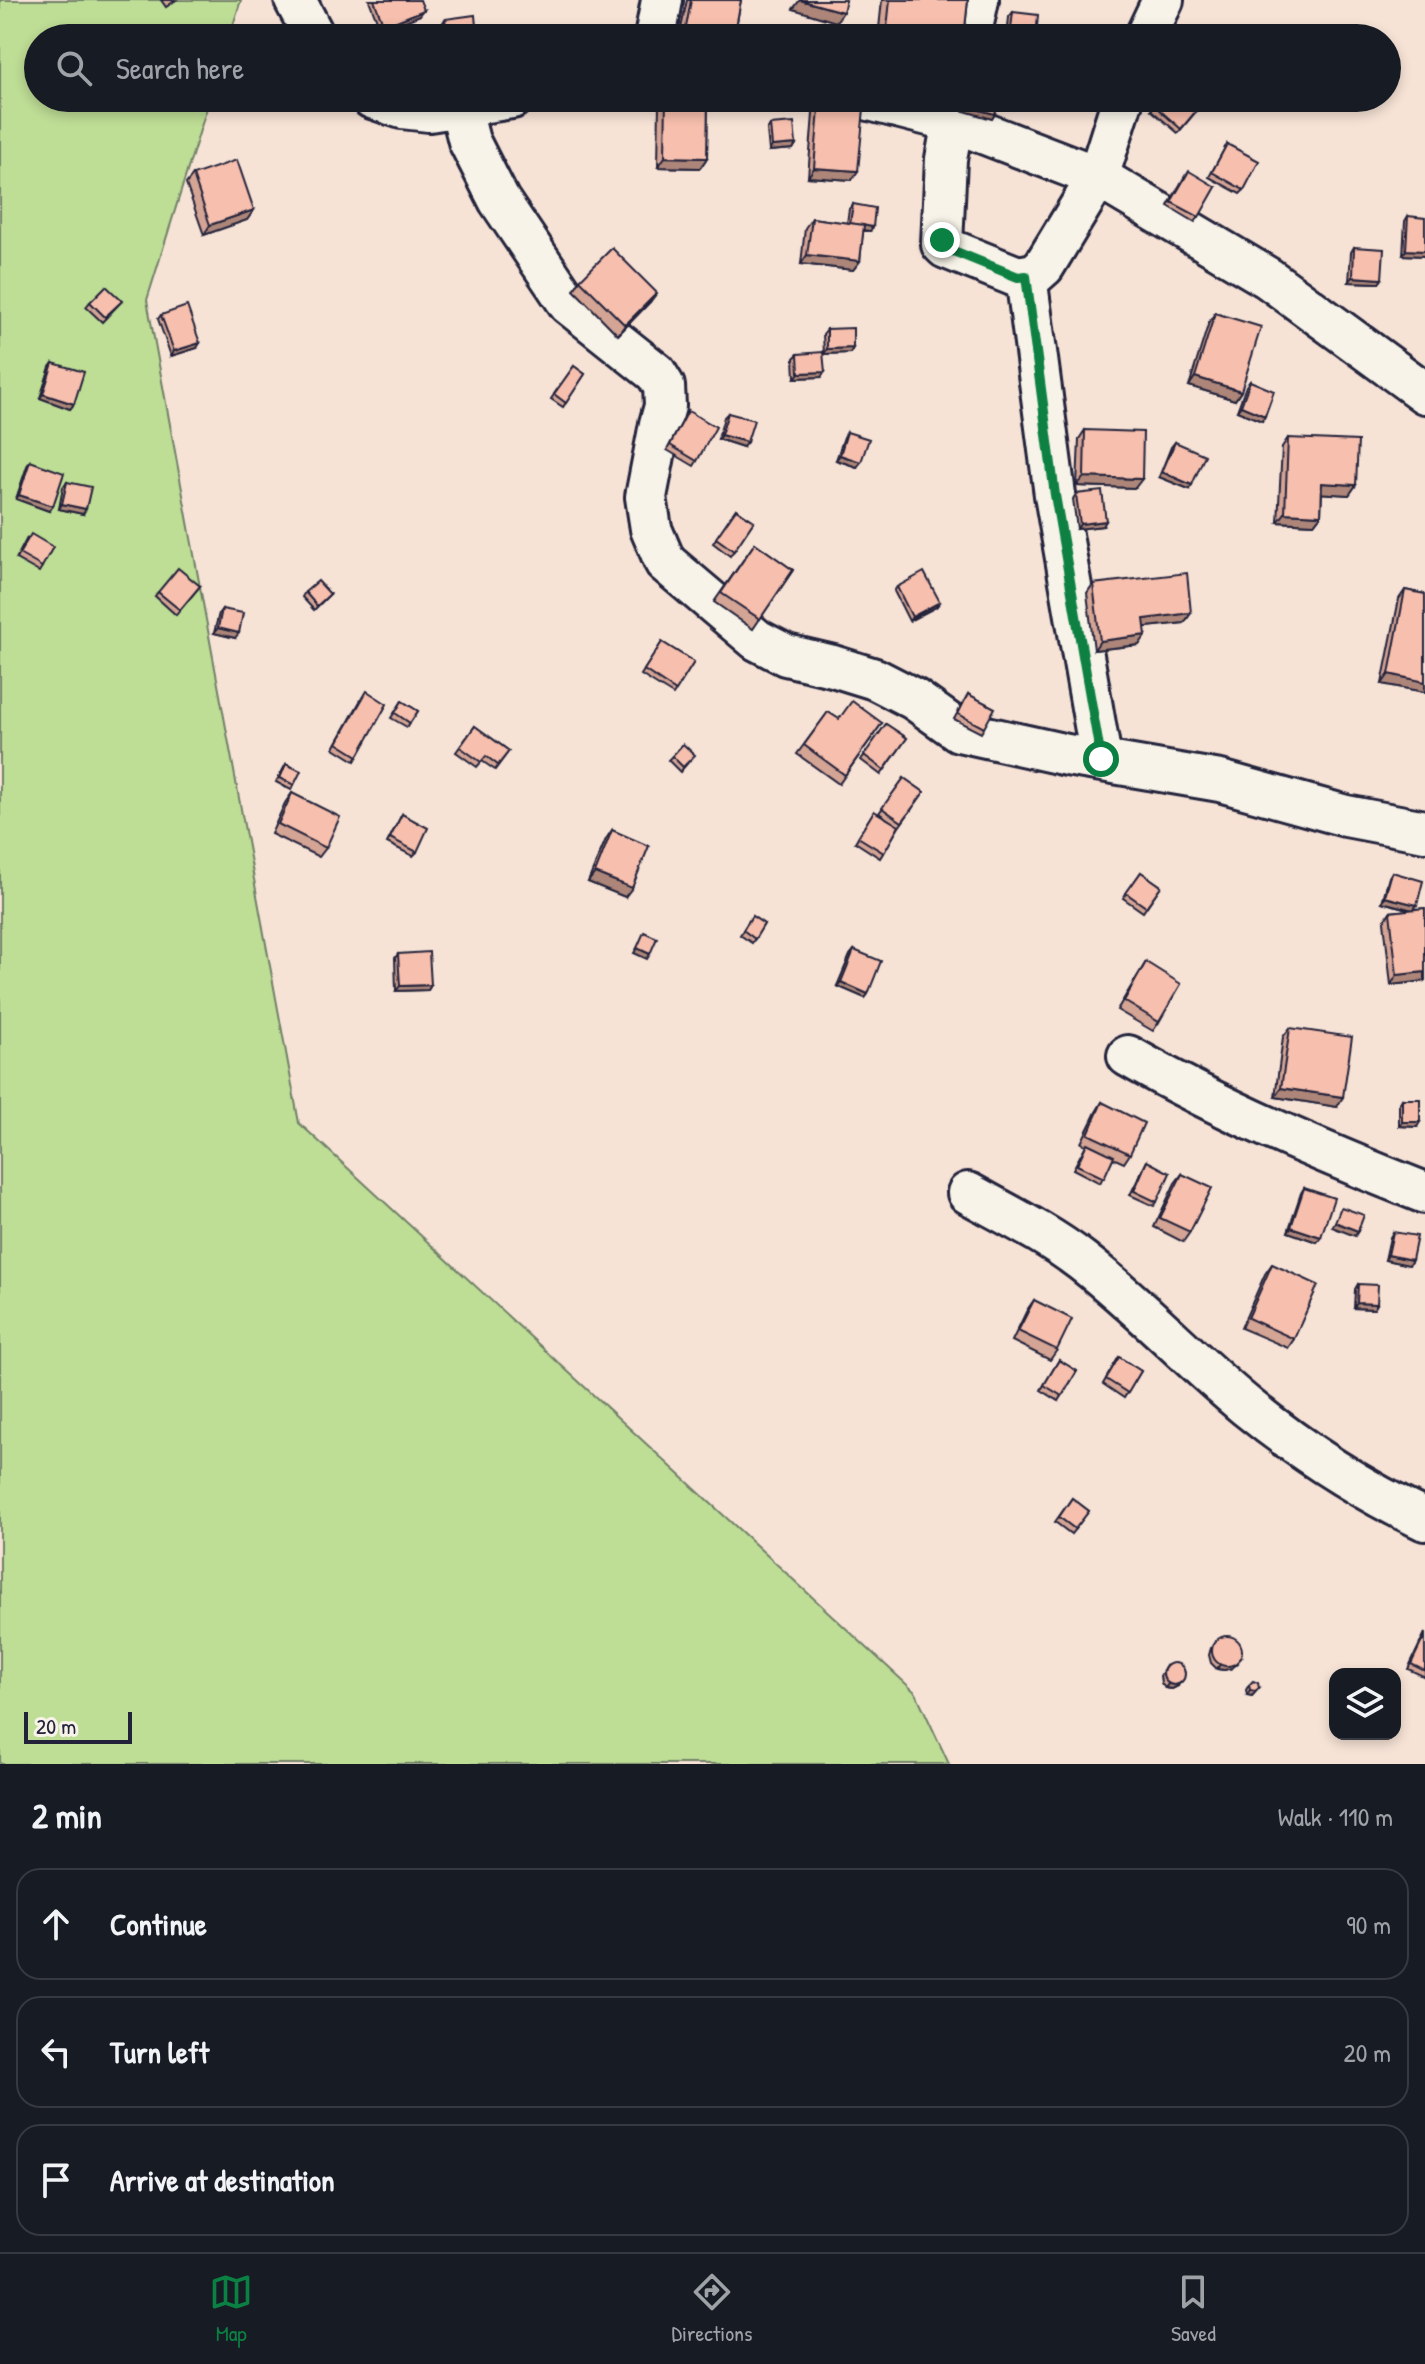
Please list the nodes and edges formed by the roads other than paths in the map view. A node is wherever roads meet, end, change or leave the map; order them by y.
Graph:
1 (295, 0) edge
2 (662, 0) edge
3 (978, 0) edge
4 (1163, 0) edge
5 (308, 24) edge
6 (658, 24) edge
7 (973, 24) edge
8 (1152, 24) edge
9 (462, 112) edge
10 (954, 112) edge
11 (960, 112) edge
12 (1119, 112) edge
13 (1098, 177) junction
14 (1026, 276) junction
15 (1425, 393) edge
16 (1101, 759) junction
17 (1425, 831) edge
18 (1128, 1056) dead end
19 (968, 1193) dead end
20 (1425, 1193) edge
21 (1425, 1520) edge

1 - 5 street
2 - 6 street
3 - 7 street
4 - 8 street
9 - 16 street
10 - 14 street
11 - 13 street
12 - 13 street
13 - 14 street
13 - 15 street
14 - 16 street
16 - 17 street
18 - 20 street
19 - 21 street

